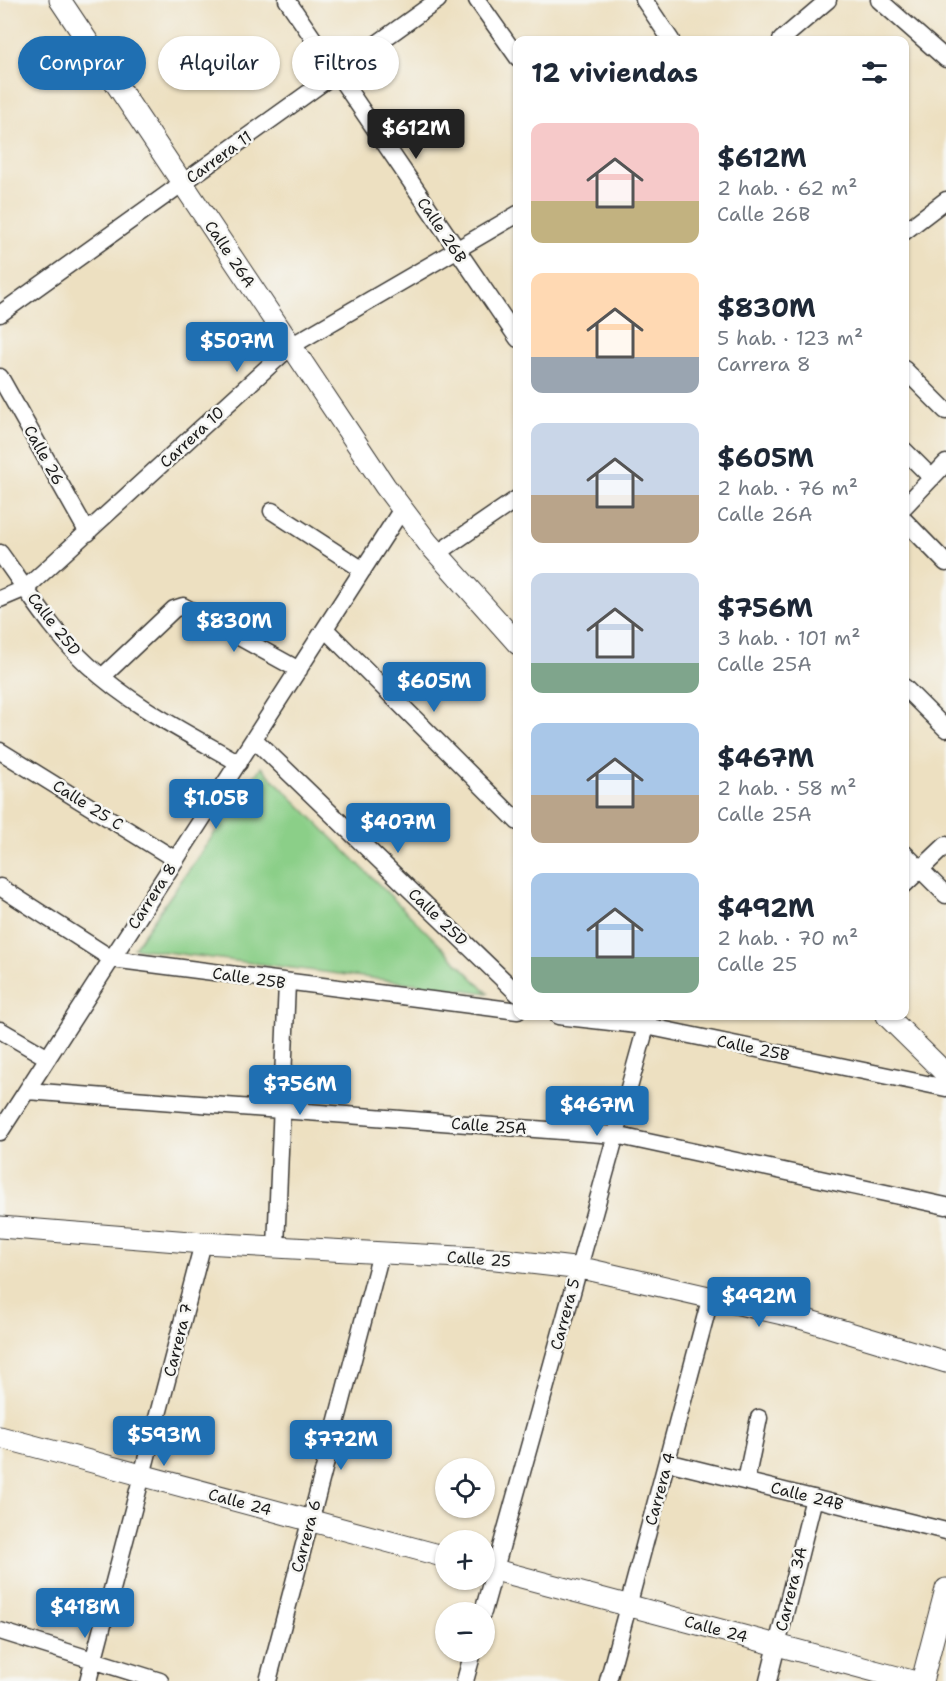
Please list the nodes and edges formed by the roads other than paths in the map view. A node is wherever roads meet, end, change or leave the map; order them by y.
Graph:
1 (60, 0) edge
2 (287, 0) edge
3 (438, 0) edge
4 (477, 0) edge
5 (644, 0) edge
6 (828, 0) edge
7 (879, 0) edge
8 (311, 36) edge
9 (388, 36) edge
10 (668, 36) edge
11 (786, 36) edge
12 (513, 51) edge
13 (944, 53) edge
14 (312, 90) edge
15 (348, 90) edge
16 (182, 183) junction
17 (946, 200) edge
18 (513, 217) edge
19 (909, 228) edge
20 (456, 250) junction
21 (0, 314) edge
22 (513, 332) edge
23 (291, 346) junction
24 (909, 374) edge
25 (0, 377) edge
26 (946, 411) edge
27 (909, 453) edge
28 (940, 472) edge
29 (513, 502) edge
30 (909, 502) edge
31 (402, 509) junction
32 (272, 511) dead end
33 (909, 525) edge
34 (88, 533) junction
35 (0, 553) edge
36 (438, 554) junction
37 (946, 563) edge
38 (363, 570) junction
39 (26, 588) junction
40 (0, 599) edge
41 (325, 629) junction
42 (513, 638) edge
43 (299, 670) junction
44 (102, 677) junction
45 (909, 692) edge
46 (946, 729) edge
47 (254, 739) junction
48 (0, 751) edge
49 (239, 763) junction
50 (513, 817) edge
51 (946, 845) edge
52 (909, 858) edge
53 (176, 860) junction
54 (921, 869) junction
55 (909, 880) edge
56 (0, 887) edge
57 (946, 895) edge
58 (112, 959) junction
59 (287, 983) junction
60 (513, 989) edge
61 (513, 1010) edge
62 (629, 1020) edge
63 (891, 1020) edge
64 (647, 1021) edge
65 (0, 1030) edge
66 (48, 1058) junction
67 (946, 1074) edge
68 (946, 1088) edge
69 (27, 1092) junction
70 (283, 1112) junction
71 (0, 1132) edge
72 (615, 1135) junction
73 (946, 1206) edge
74 (0, 1227) edge
75 (203, 1243) junction
76 (276, 1247) junction
77 (381, 1253) junction
78 (577, 1268) junction
79 (711, 1296) junction
80 (946, 1362) edge
81 (759, 1418) dead end
82 (0, 1437) edge
83 (667, 1462) junction
84 (143, 1477) junction
85 (746, 1481) junction
86 (814, 1498) junction
87 (310, 1521) junction
88 (946, 1531) edge
89 (495, 1552) edge
90 (435, 1554) edge
91 (495, 1570) edge
92 (946, 1589) edge
93 (629, 1605) junction
94 (0, 1631) edge
95 (777, 1645) junction
96 (93, 1660) junction
97 (470, 1662) edge
98 (88, 1681) edge
99 (160, 1681) edge
100 (268, 1681) edge
101 (465, 1681) edge
102 (608, 1681) edge
103 (768, 1681) edge
104 (912, 1681) edge
105 (922, 1681) edge

1 - 16 street, Calle 26A
2 - 8 street, Calle 26B
3 - 9 street, Carrera 11
4 - 12 street
5 - 10 street
6 - 11 street
7 - 13 street
14 - 16 street, Carrera 11
15 - 20 street, Calle 26B
16 - 21 street, Carrera 11
16 - 23 street, Calle 26A
17 - 19 street
18 - 20 street, Carrera 10
20 - 22 street, Calle 26B
20 - 23 street, Carrera 10
23 - 31 street, Calle 26A
23 - 34 street, Carrera 10
24 - 26 street
25 - 34 street, Calle 26
27 - 28 street
28 - 30 street
29 - 36 street
31 - 36 street, Calle 26A
31 - 38 street, Carrera 8
32 - 38 street
33 - 37 street
34 - 39 street, Carrera 10
35 - 39 street, Calle 25D
36 - 42 street, Calle 26A
38 - 41 street, Carrera 8
39 - 40 street, Carrera 10
39 - 44 street, Calle 25D
41 - 43 street, Carrera 8
41 - 50 street
43 - 44 street
43 - 47 street, Carrera 8
44 - 49 street, Calle 25D
45 - 46 street
47 - 49 street, Carrera 8
47 - 60 street, Calle 25D
48 - 53 street, Calle 25 C
49 - 53 street, Carrera 8
51 - 54 street
52 - 54 street
53 - 58 street, Carrera 8
54 - 55 street
54 - 57 street
56 - 58 street, Calle 25B
58 - 59 street, Calle 25B
58 - 66 street, Carrera 8
59 - 61 street, Calle 25B
59 - 70 street
62 - 64 street, Calle 25B
63 - 67 street
64 - 68 street, Calle 25B
64 - 72 street, Carrera 5
65 - 66 street
66 - 69 street, Carrera 8
69 - 70 street, Calle 25A
69 - 71 street, Carrera 8
70 - 72 street, Calle 25A
70 - 76 street
72 - 73 street, Calle 25A
72 - 78 street, Carrera 5
74 - 75 street, Calle 25
75 - 76 street, Calle 25
75 - 84 street, Carrera 7
76 - 77 street, Calle 25
77 - 78 street, Calle 25
77 - 87 street, Carrera 6
78 - 79 street, Calle 25
78 - 89 street, Carrera 5
79 - 80 street, Calle 25
79 - 83 street, Carrera 4
81 - 85 street
82 - 84 street, Calle 24
83 - 85 street, Calle 24B
83 - 93 street, Carrera 4
84 - 87 street, Calle 24
84 - 96 street, Carrera 7
85 - 86 street, Calle 24B
86 - 88 street, Calle 24B
86 - 95 street, Carrera 3A
87 - 90 street, Calle 24
87 - 100 street, Carrera 6
91 - 93 street, Calle 24
92 - 105 street
93 - 95 street, Calle 24
93 - 102 street, Carrera 4
94 - 96 street
95 - 103 street, Carrera 3A
95 - 104 street, Calle 24
96 - 98 street, Carrera 7
96 - 99 street
97 - 101 street

